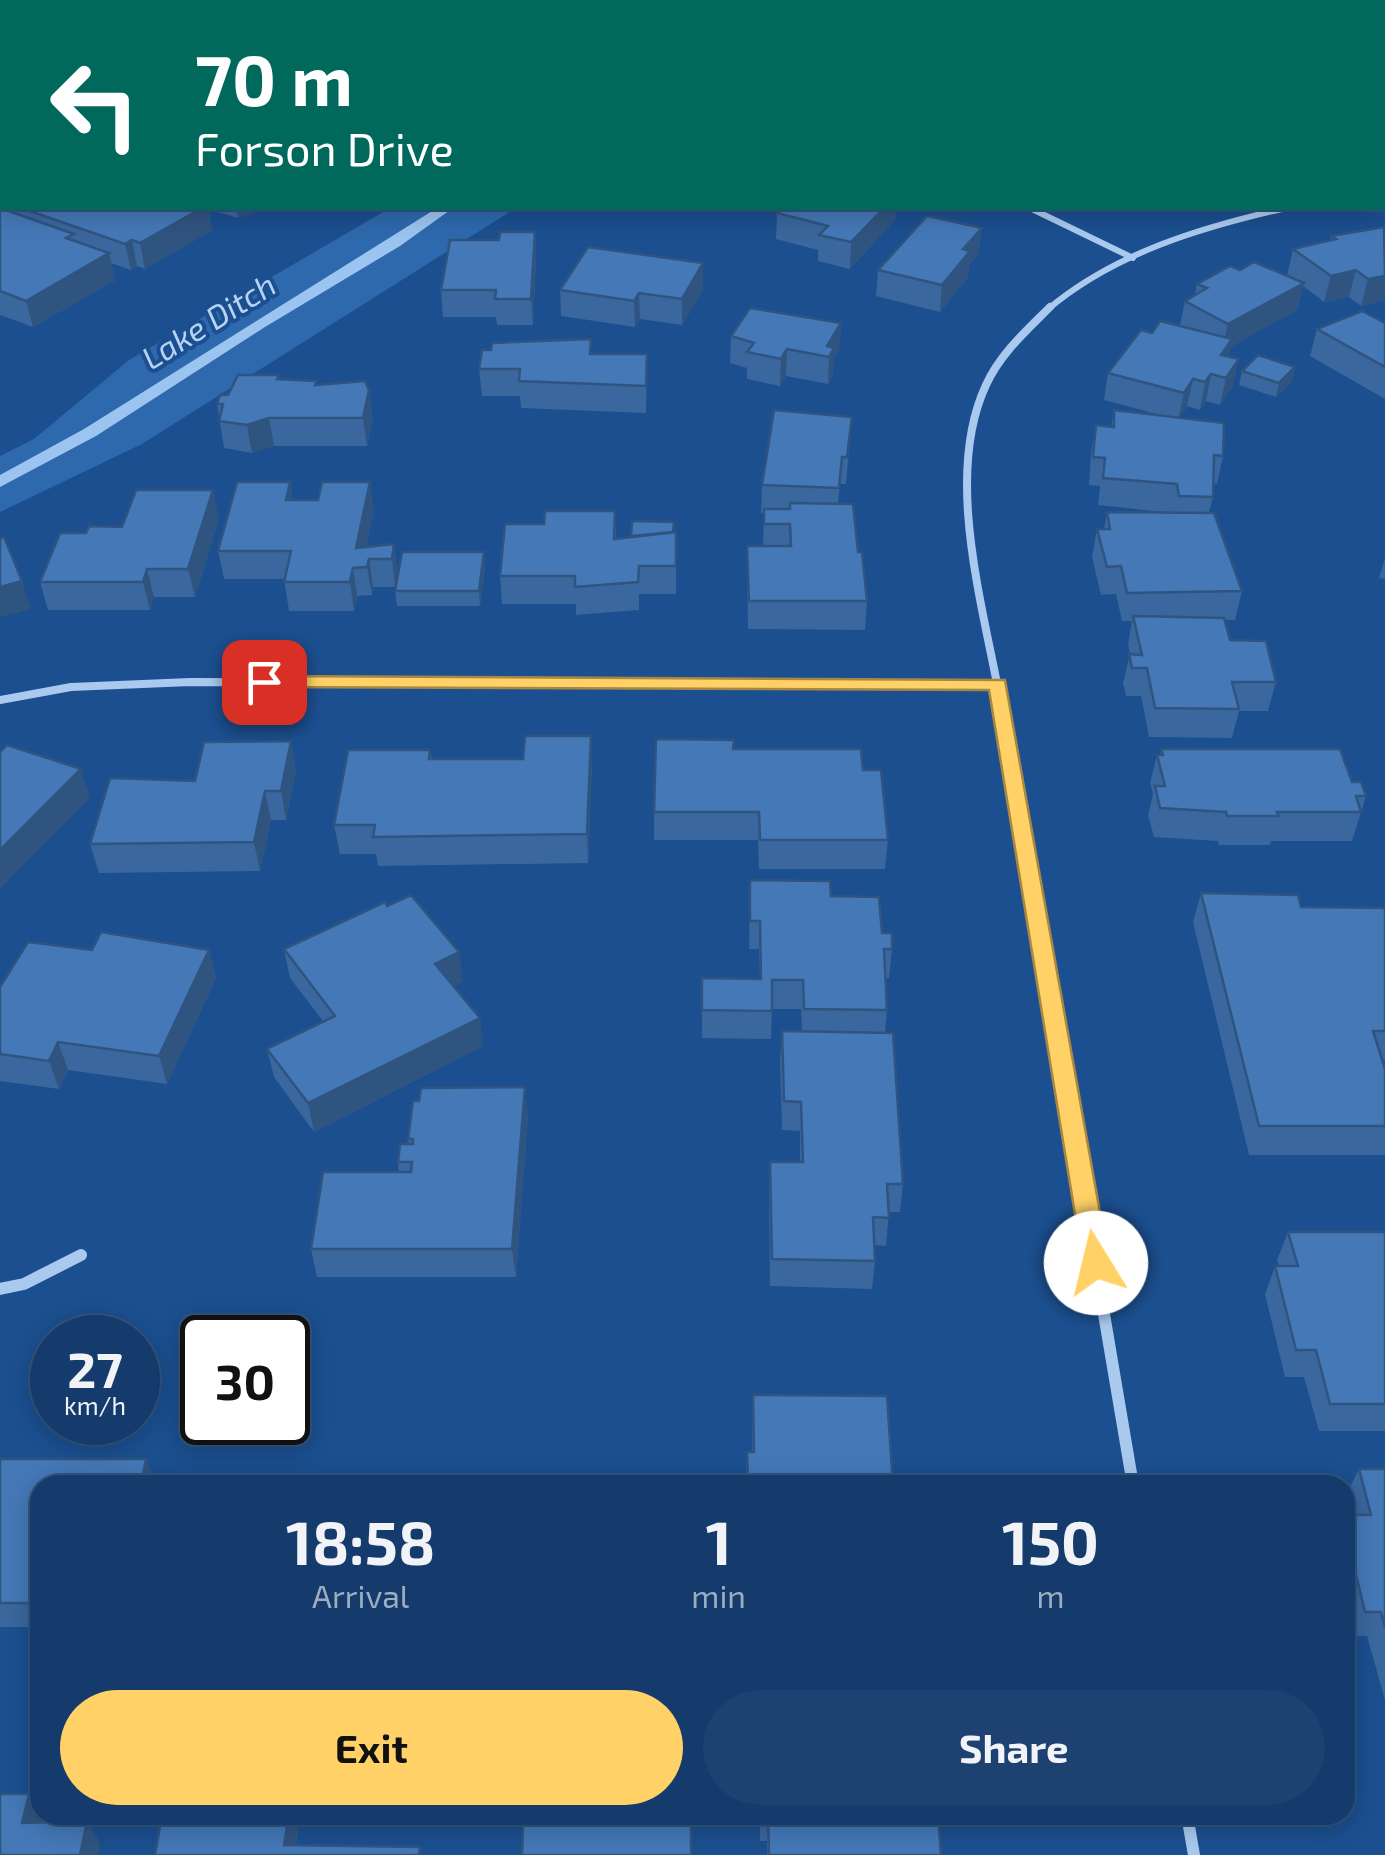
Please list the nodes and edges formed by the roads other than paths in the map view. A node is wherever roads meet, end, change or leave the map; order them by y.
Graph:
1 (1034, 210) edge
2 (1278, 210) edge
3 (1132, 258) junction
4 (998, 684) junction
5 (0, 700) edge
6 (80, 1255) dead end
7 (0, 1289) edge
8 (1131, 1475) edge
9 (1189, 1825) edge
10 (1194, 1855) edge

1 - 3 street
2 - 3 street
3 - 4 street
4 - 5 street
4 - 8 street
6 - 7 street
9 - 10 street

